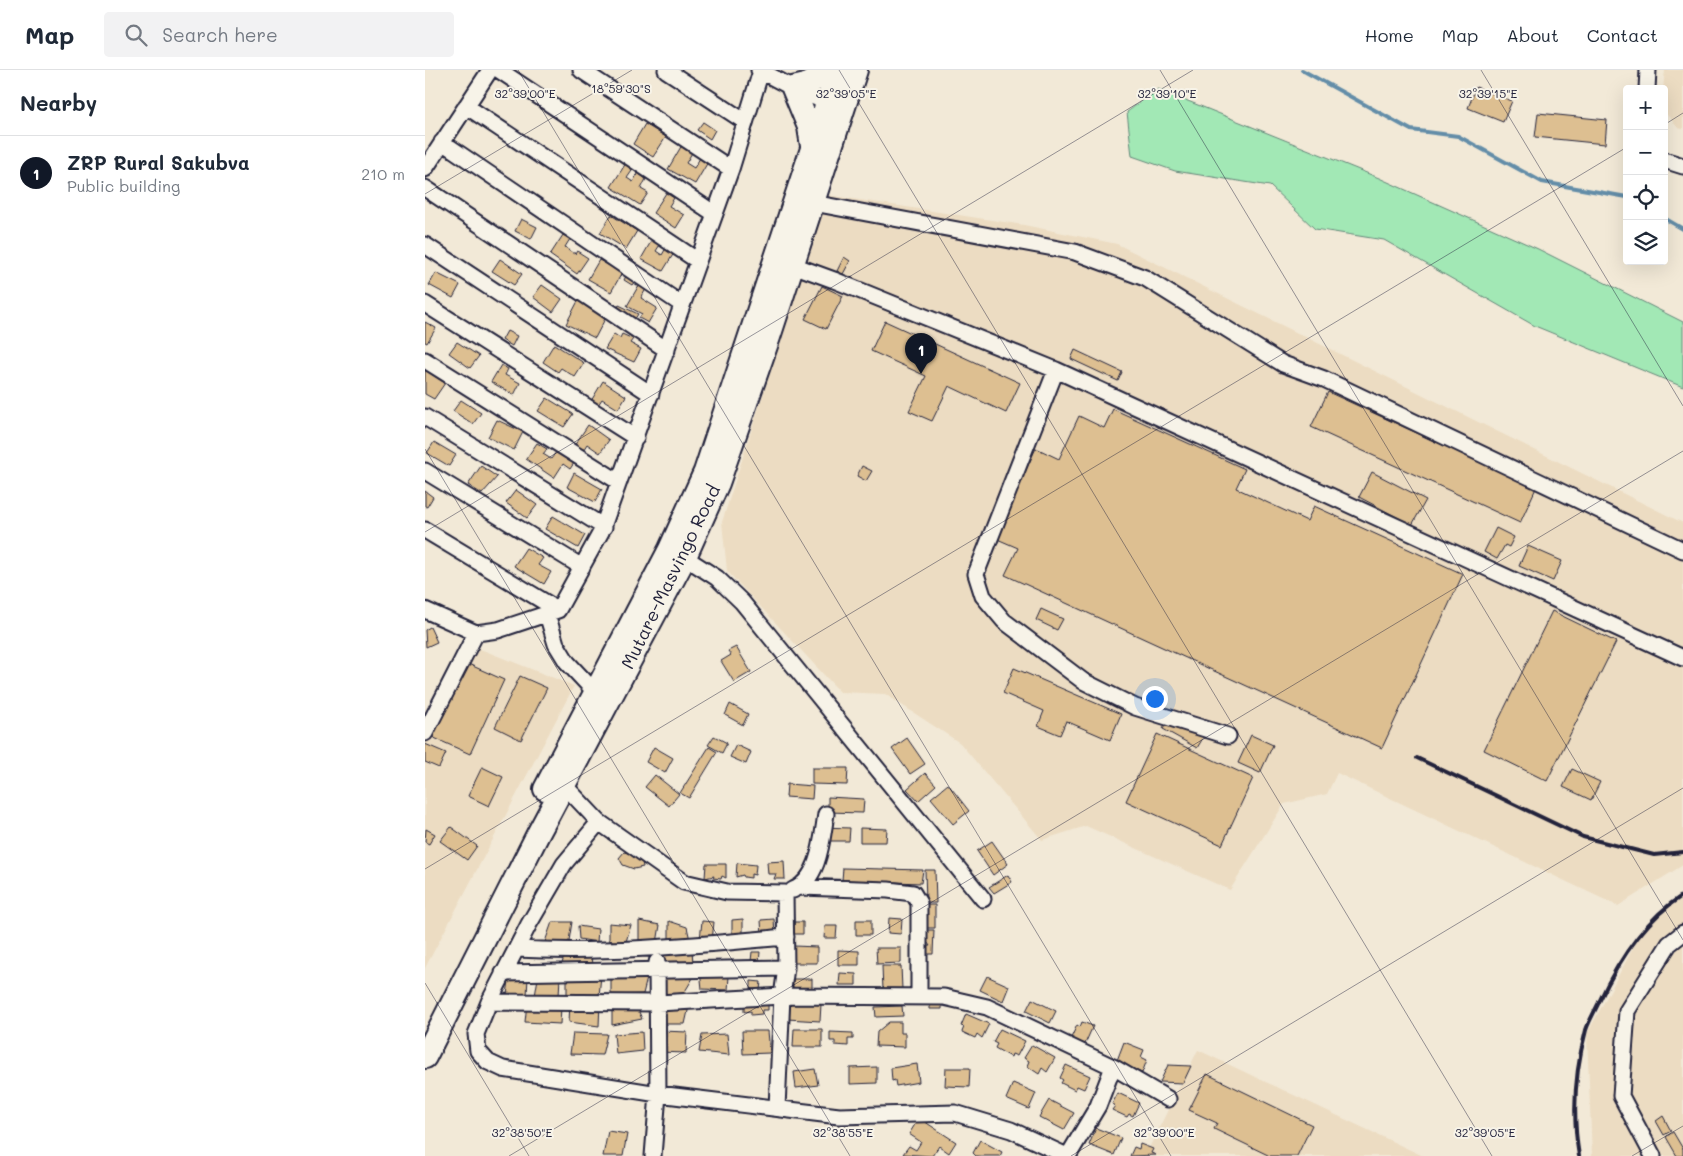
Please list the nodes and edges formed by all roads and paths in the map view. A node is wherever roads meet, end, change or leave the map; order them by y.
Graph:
1 (490, 70) edge
2 (499, 70) edge
3 (581, 70) edge
4 (666, 70) edge
5 (760, 70) edge
6 (831, 70) edge
7 (838, 70) edge
8 (856, 70) edge
9 (1648, 70) edge
10 (1647, 85) edge
11 (793, 88) junction
12 (466, 106) junction
13 (835, 106) junction
14 (745, 122) junction
15 (442, 142) junction
16 (812, 150) junction
17 (1668, 161) edge
18 (1683, 166) edge
19 (731, 168) junction
20 (425, 170) edge
21 (425, 188) edge
22 (813, 203) junction
23 (715, 214) junction
24 (425, 245) edge
25 (698, 262) junction
26 (793, 265) junction
27 (425, 304) edge
28 (681, 304) junction
29 (667, 350) junction
30 (425, 360) edge
31 (1056, 370) junction
32 (651, 394) junction
33 (425, 417) edge
34 (636, 438) junction
35 (425, 470) edge
36 (619, 482) junction
37 (603, 527) junction
38 (425, 530) edge
39 (1683, 550) edge
40 (678, 553) junction
41 (582, 567) junction
42 (425, 610) edge
43 (553, 612) junction
44 (476, 633) junction
45 (1683, 658) edge
46 (594, 691) junction
47 (425, 733) edge
48 (1228, 736) dead end
49 (564, 785) junction
50 (826, 814) dead end
51 (599, 822) junction
52 (801, 887) junction
53 (785, 893) junction
54 (983, 899) dead end
55 (1683, 933) edge
56 (786, 937) junction
57 (657, 948) junction
58 (516, 949) junction
59 (786, 968) junction
60 (657, 970) junction
61 (503, 973) junction
62 (782, 996) junction
63 (919, 997) junction
64 (489, 1002) junction
65 (658, 1003) junction
66 (425, 1024) edge
67 (425, 1057) edge
68 (1113, 1067) junction
69 (658, 1094) junction
70 (1167, 1099) dead end
71 (777, 1108) junction
72 (653, 1156) edge
73 (1068, 1156) edge
74 (1653, 1156) edge

1 - 12 street
2 - 23 street
3 - 19 street
4 - 14 street
5 - 11 street
5 - 14 street
6 - 11 highway
7 - 13 highway, Mutare-Masvingo Road
8 - 13 highway, Mutare-Masvingo Road
9 - 10 street
11 - 13 street
11 - 16 highway
12 - 15 street
12 - 25 street
13 - 16 highway, Mutare-Masvingo Road
13 - 22 highway, Mutare-Masvingo Road
14 - 19 street
15 - 20 street
15 - 28 street
16 - 40 highway, Mutare-Masvingo Road
17 - 18 street
19 - 23 street
21 - 29 street
22 - 26 highway, Mutare-Masvingo Road
22 - 39 street
23 - 25 street
24 - 32 street
25 - 28 street
26 - 31 street
26 - 40 highway, Mutare-Masvingo Road
27 - 34 street
28 - 29 street
29 - 32 street
30 - 36 street
31 - 45 street
31 - 48 street
32 - 34 street
33 - 37 street
34 - 36 street
35 - 41 street
36 - 37 street
37 - 41 street
38 - 43 street
40 - 46 highway, Mutare-Masvingo Road
40 - 49 highway, Mutare-Masvingo Road
40 - 54 street
41 - 43 street
42 - 44 street
43 - 44 street
43 - 46 street
44 - 47 street
46 - 66 highway, Mutare-Masvingo Road
49 - 51 street
49 - 67 highway, Mutare-Masvingo Road
50 - 52 street
51 - 53 street
51 - 58 street
52 - 53 street
52 - 63 street
53 - 56 street
55 - 74 street
56 - 57 street
56 - 59 street
57 - 58 street
57 - 60 street
58 - 61 street
59 - 60 street
59 - 62 street
60 - 61 street
60 - 65 street
61 - 64 street
62 - 63 street
62 - 65 street
62 - 71 street
63 - 68 street
64 - 65 street
64 - 69 street
65 - 69 street
68 - 70 street
68 - 73 street
69 - 71 street
69 - 72 street
71 - 73 street

